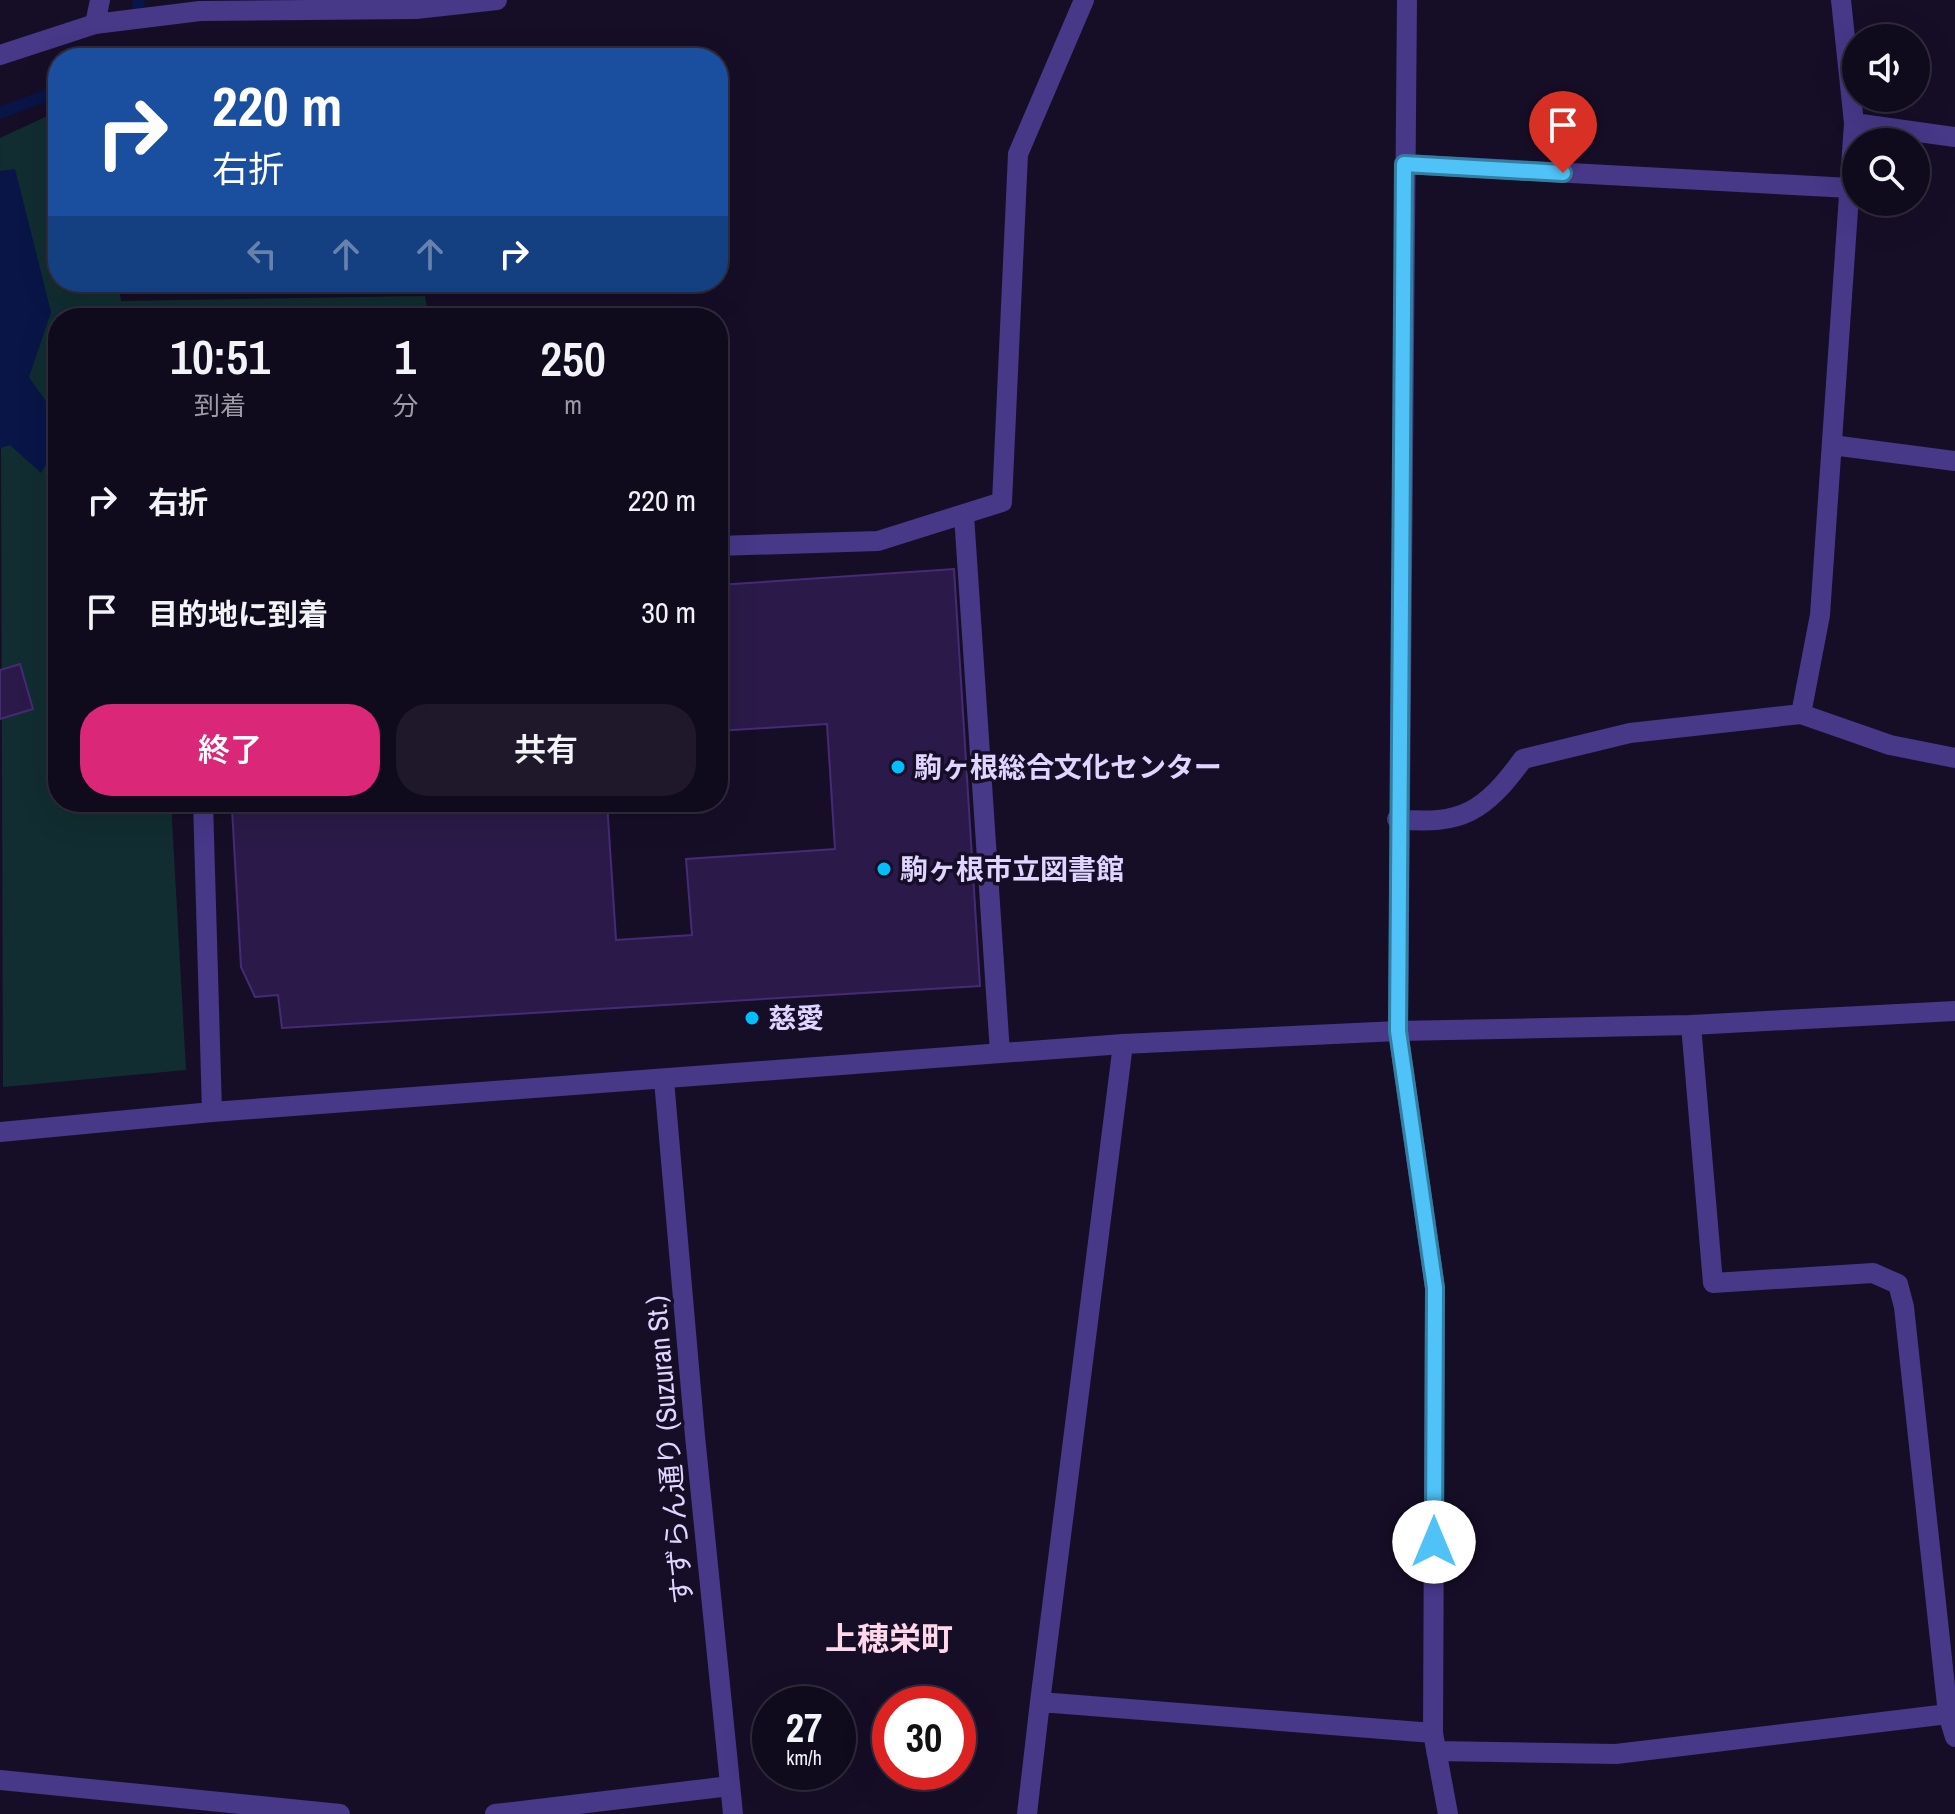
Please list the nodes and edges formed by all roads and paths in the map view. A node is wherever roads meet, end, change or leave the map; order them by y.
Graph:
1 (100, 0) edge
2 (497, 0) edge
3 (1084, 0) edge
4 (1407, 0) edge
5 (1841, 0) edge
6 (95, 24) junction
7 (0, 55) edge
8 (1854, 123) junction
9 (1854, 128) edge
10 (1955, 137) edge
11 (1404, 164) junction
12 (1842, 188) edge
13 (1848, 216) edge
14 (1832, 445) junction
15 (1955, 461) edge
16 (964, 515) junction
17 (728, 546) edge
18 (1801, 714) junction
19 (1955, 758) edge
20 (203, 812) edge
21 (1397, 819) junction
22 (1955, 1011) edge
23 (1691, 1025) junction
24 (1398, 1031) junction
25 (1123, 1044) junction
26 (1000, 1053) junction
27 (664, 1080) junction
28 (212, 1112) junction
29 (0, 1132) edge
30 (1040, 1702) junction
31 (1948, 1714) junction
32 (1955, 1737) edge
33 (1435, 1742) junction
34 (0, 1780) edge
35 (730, 1786) junction
36 (340, 1814) edge
37 (495, 1814) edge
38 (733, 1814) edge
39 (1027, 1814) edge
40 (1448, 1814) edge

1 - 6 street
2 - 6 street
3 - 16 street
4 - 11 street
5 - 8 street
6 - 7 street
8 - 9 street
8 - 10 street
11 - 12 street
11 - 21 street
13 - 14 street
14 - 15 street
14 - 18 street
16 - 17 street
16 - 26 street
18 - 19 street
18 - 21 street
20 - 28 street
21 - 24 street
22 - 23 street
23 - 24 street
23 - 31 street
24 - 25 street
24 - 33 street
25 - 26 street
25 - 30 street
26 - 27 street
27 - 28 street
27 - 35 street, すずらん通り (Suzuran St.)
28 - 29 street
30 - 33 street
30 - 39 street
31 - 32 street
31 - 33 street
33 - 40 street
34 - 36 street
35 - 37 street
35 - 38 street, すずらん通り (Suzuran St.)

